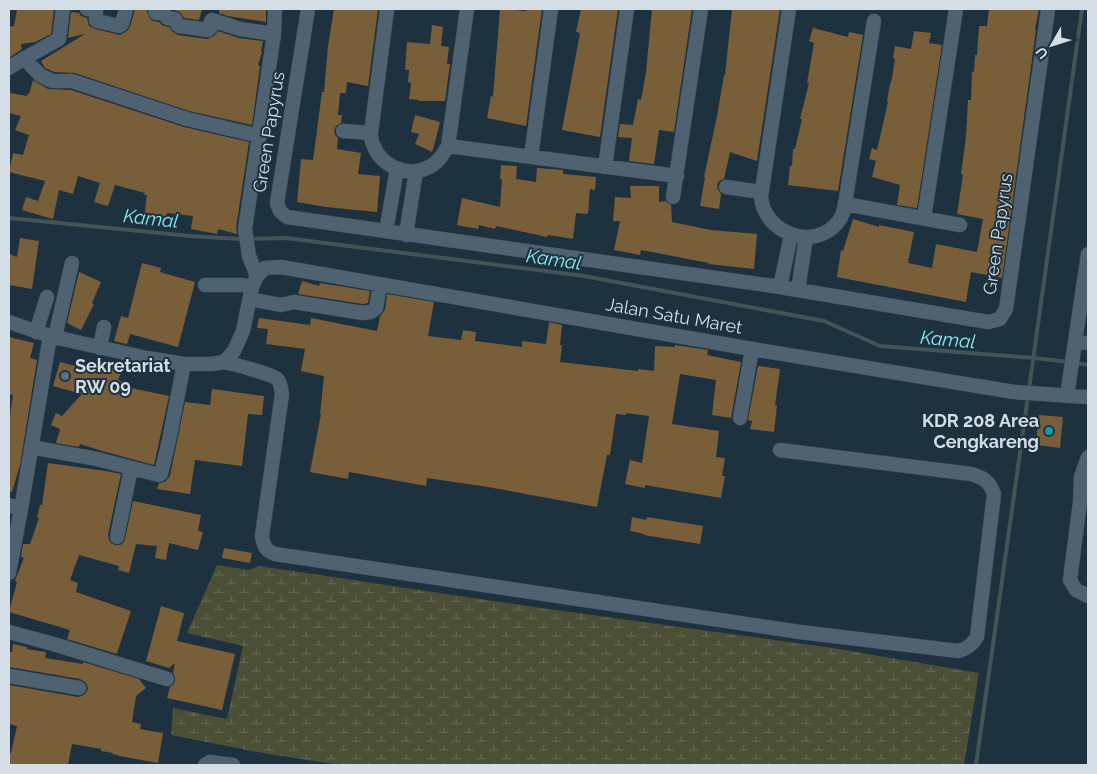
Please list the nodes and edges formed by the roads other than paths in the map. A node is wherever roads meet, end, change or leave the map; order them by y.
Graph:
1 (63, 9) edge
2 (87, 9) edge
3 (126, 9) edge
4 (156, 9) edge
5 (275, 9) edge
6 (308, 9) edge
7 (387, 9) edge
8 (467, 9) edge
9 (551, 9) edge
10 (627, 9) edge
11 (701, 9) edge
12 (790, 9) edge
13 (956, 9) edge
14 (1048, 9) edge
15 (874, 21) dead end
16 (274, 34) junction
17 (24, 58) junction
18 (9, 68) edge
19 (343, 130) dead end
20 (371, 133) junction
21 (260, 136) junction
22 (448, 146) junction
23 (531, 157) junction
24 (605, 167) junction
25 (396, 169) junction
26 (416, 172) junction
27 (677, 176) junction
28 (726, 188) dead end
29 (761, 192) junction
30 (673, 197) dead end
31 (846, 204) junction
32 (924, 218) junction
33 (960, 225) dead end
34 (386, 231) junction
35 (406, 234) junction
36 (791, 235) junction
37 (806, 237) junction
38 (1088, 254) edge
39 (72, 263) dead end
40 (205, 285) dead end
41 (380, 285) junction
42 (253, 287) junction
43 (780, 287) junction
44 (798, 290) junction
45 (47, 298) dead end
46 (9, 322) edge
47 (104, 327) dead end
48 (47, 335) junction
49 (1082, 343) edge
50 (100, 348) junction
51 (752, 349) junction
52 (224, 362) junction
53 (184, 364) junction
54 (1068, 390) junction
55 (1088, 398) edge
56 (740, 418) dead end
57 (31, 447) junction
58 (780, 450) dead end
59 (1088, 457) edge
60 (131, 468) junction
61 (15, 507) edge
62 (117, 537) dead end
63 (9, 574) edge
64 (1088, 596) edge
65 (9, 632) edge
66 (9, 676) edge
67 (167, 680) dead end
68 (79, 688) dead end
69 (205, 765) edge
70 (233, 765) edge

1 - 17 street
2 - 3 street
4 - 16 street
5 - 16 street
6 - 34 street, Green Papyrus
7 - 20 street
8 - 22 street
9 - 23 street
10 - 24 street
11 - 27 street
12 - 29 street
13 - 32 street
14 - 44 street, Green Papyrus
15 - 31 street
16 - 21 street
17 - 18 street
17 - 21 street
19 - 20 street
20 - 25 street
21 - 42 street
22 - 23 street
22 - 26 street
23 - 24 street
24 - 27 street
25 - 26 street
25 - 34 street
26 - 35 street
27 - 30 street
28 - 29 street
29 - 36 street
31 - 32 street
31 - 37 street
32 - 33 street
34 - 35 street, Green Papyrus
35 - 43 street, Green Papyrus
36 - 37 street
36 - 43 street
37 - 44 street
38 - 49 street
39 - 48 street
40 - 42 street
41 - 42 street, Jalan Satu Maret
41 - 42 street
41 - 51 street, Jalan Satu Maret
42 - 52 street
43 - 44 street, Green Papyrus
45 - 48 street
46 - 48 street
47 - 50 street
48 - 50 street
48 - 57 street
49 - 54 street
50 - 53 street
51 - 54 street, Jalan Satu Maret
51 - 56 street
52 - 53 street
52 - 58 street
53 - 60 street
54 - 55 street, Jalan Satu Maret
57 - 60 street
57 - 61 street
59 - 64 street
60 - 62 street
61 - 63 street
65 - 67 street
66 - 68 street
69 - 70 street

